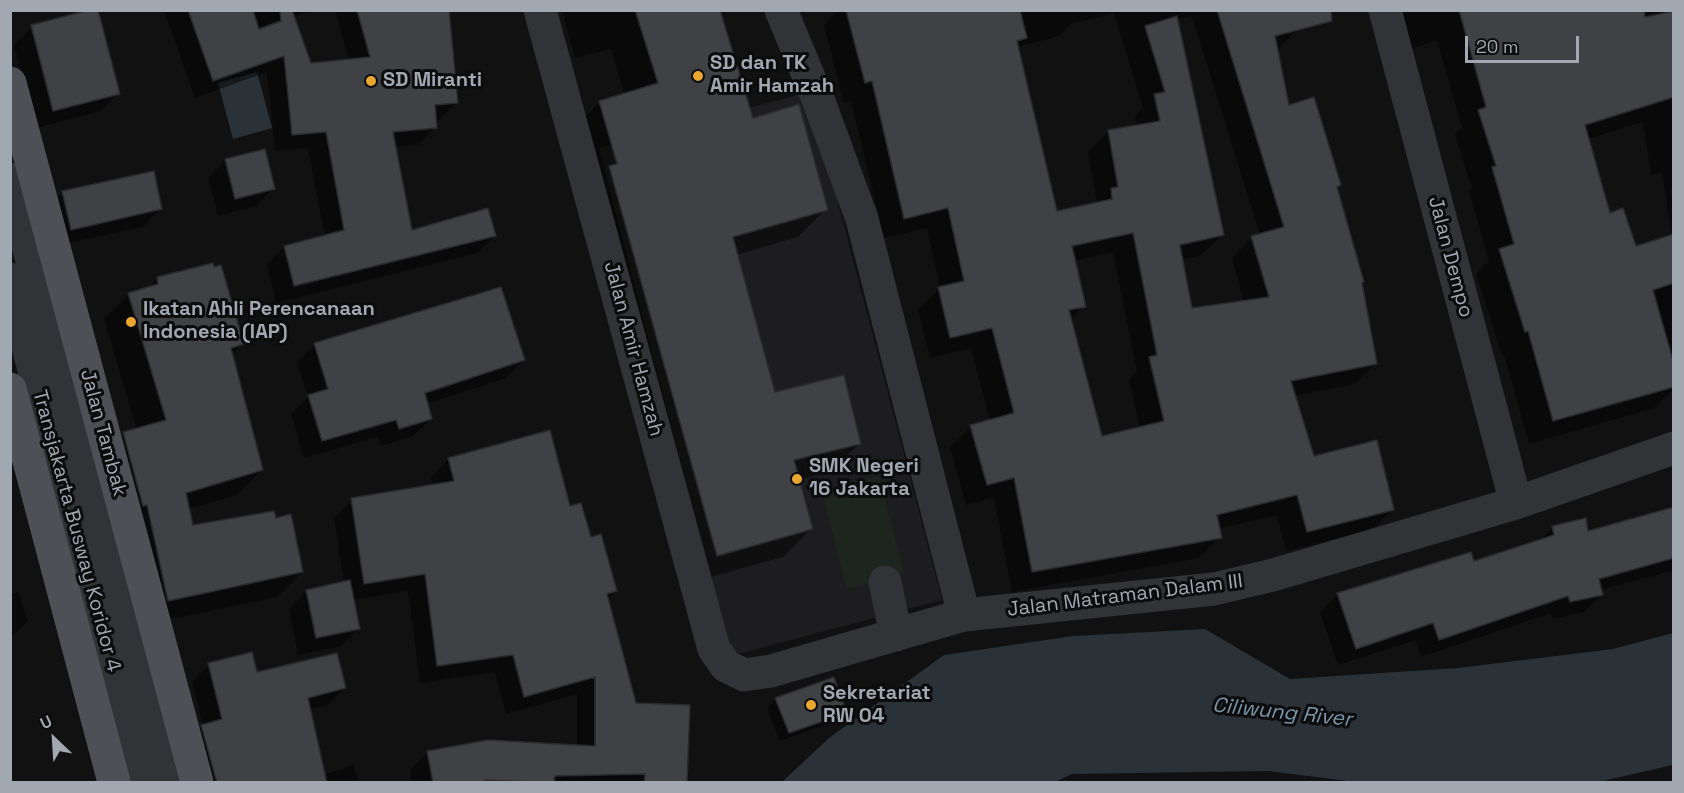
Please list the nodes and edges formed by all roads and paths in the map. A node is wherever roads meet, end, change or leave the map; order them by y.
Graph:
1 (540, 10) edge
2 (781, 10) edge
3 (1384, 10) edge
4 (10, 83) edge
5 (10, 179) edge
6 (10, 279) edge
7 (36, 308) edge
8 (10, 389) edge
9 (1674, 448) edge
10 (1516, 503) junction
11 (885, 582) dead end
12 (964, 615) junction
13 (896, 635) junction
14 (744, 675) joint
15 (114, 783) edge
16 (143, 783) edge
17 (173, 783) edge
18 (197, 783) edge

1 - 14 street, Jalan Amir Hamzah
2 - 12 street
3 - 10 street, Jalan Dempo
4 - 7 main road, Jalan Tambak
5 - 7 street, Transjakarta Busway Koridor 4
6 - 7 street, Transjakarta Busway Koridor 4
7 - 16 street, Transjakarta Busway Koridor 4
7 - 17 street, Transjakarta Busway Koridor 4
7 - 18 main road, Jalan Tambak
8 - 15 main road
9 - 10 street, Jalan Matraman Dalam III
10 - 12 street, Jalan Matraman Dalam III
11 - 13 street
12 - 13 street, Jalan Matraman Dalam III
13 - 14 street, Jalan Matraman Dalam III

